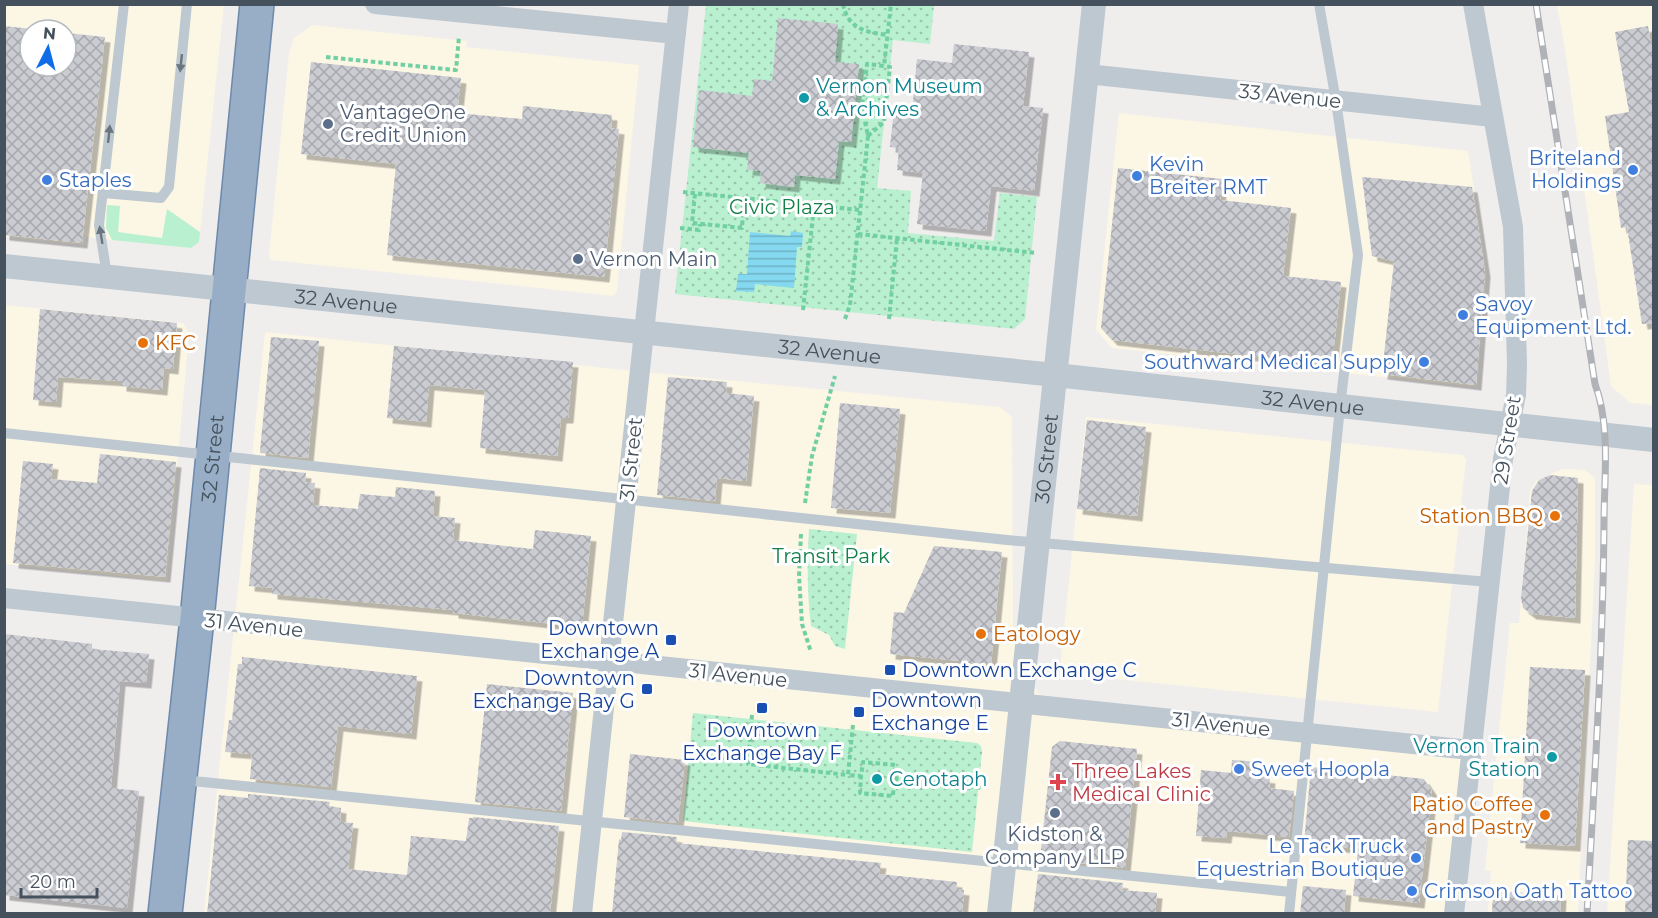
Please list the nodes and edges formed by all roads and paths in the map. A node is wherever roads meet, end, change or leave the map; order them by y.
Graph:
1 (124, 4) edge
2 (187, 4) edge
3 (257, 4) edge
4 (375, 4) edge
5 (679, 4) edge
6 (843, 4) edge
7 (891, 4) edge
8 (1094, 4) edge
9 (1319, 4) edge
10 (1473, 4) edge
11 (676, 34) junction
12 (887, 35) junction
13 (459, 36) dead end
14 (326, 57) dead end
15 (884, 66) junction
16 (1087, 74) junction
17 (1336, 100) junction
18 (1493, 117) junction
19 (868, 136) junction
20 (683, 192) dead end
21 (102, 193) junction
22 (695, 194) junction
23 (744, 199) junction
24 (814, 206) junction
25 (860, 210) junction
26 (700, 224) junction
27 (680, 228) dead end
28 (858, 234) junction
29 (897, 238) junction
30 (1036, 253) dead end
31 (4, 266) edge
32 (107, 276) junction
33 (228, 289) junction
34 (803, 310) dead end
35 (845, 319) dead end
36 (889, 319) dead end
37 (644, 332) junction
38 (1055, 375) junction
39 (1340, 407) junction
40 (1510, 426) junction
41 (4, 433) edge
42 (1653, 440) edge
43 (212, 455) junction
44 (627, 500) junction
45 (1039, 542) junction
46 (1324, 567) junction
47 (1489, 582) junction
48 (4, 598) edge
49 (197, 619) junction
50 (608, 662) junction
51 (1022, 704) junction
52 (752, 716) dead end
53 (853, 725) dead end
54 (1308, 733) junction
55 (1471, 750) junction
56 (848, 775) junction
57 (861, 776) junction
58 (894, 779) junction
59 (180, 780) junction
60 (983, 788) dead end
61 (592, 822) junction
62 (1004, 864) junction
63 (1292, 892) junction
64 (165, 914) edge
65 (582, 914) edge
66 (999, 914) edge
67 (1289, 914) edge
68 (1454, 914) edge

21 -> 1 lane
2 -> 21 lane
3 - 33 highway, 32 Street
4 - 11 street
5 - 11 street, 31 Street
6 - 12 path
7 - 12 path
8 - 16 street, 30 Street
9 - 17 lane
10 - 18 street, 29 Street
11 - 37 street, 31 Street
12 - 15 path
13 - 14 path
15 - 19 path
15 - 19 path
16 - 17 street, 33 Avenue
16 - 38 street, 30 Street
17 - 18 street, 33 Avenue
17 - 39 lane
18 - 40 street, 29 Street
19 - 25 path
20 - 22 path
32 -> 21 lane
22 - 23 path
22 - 26 path
23 - 24 path
23 - 26 path
24 - 25 path
24 - 34 path
25 - 28 path
26 - 27 path
28 - 29 path
28 - 35 path
29 - 30 path
29 - 36 path
31 - 32 street, 32 Avenue
32 - 33 street, 32 Avenue
33 - 37 street, 32 Avenue
33 - 43 highway, 32 Street
37 - 38 street, 32 Avenue
37 - 44 street, 31 Street
38 - 39 street, 32 Avenue
38 - 45 street, 30 Street
39 - 40 street, 32 Avenue
39 - 46 lane
40 - 42 street, 32 Avenue
40 - 47 street, 29 Street
41 - 43 lane
43 - 44 lane
43 - 49 highway, 32 Street
44 - 45 lane
44 - 50 street, 31 Street
45 - 46 lane
45 - 51 street, 30 Street
46 - 47 lane
46 - 54 lane
47 - 55 street, 29 Street
48 - 49 street, 31 Avenue
49 - 50 street, 31 Avenue
49 - 59 highway, 32 Street
50 - 51 street, 31 Avenue
50 - 61 street, 31 Street
51 - 54 street, 31 Avenue
51 - 62 street, 30 Street
52 - 56 path
53 - 56 path
54 - 55 street, 31 Avenue
54 - 63 lane
55 - 68 street, 29 Street
56 - 57 path
57 - 58 path
57 - 58 path
58 - 60 path
59 - 61 lane
59 - 64 highway, 32 Street
61 - 62 lane
61 - 65 street, 31 Street
62 - 63 lane
62 - 66 street, 30 Street
63 - 67 lane

